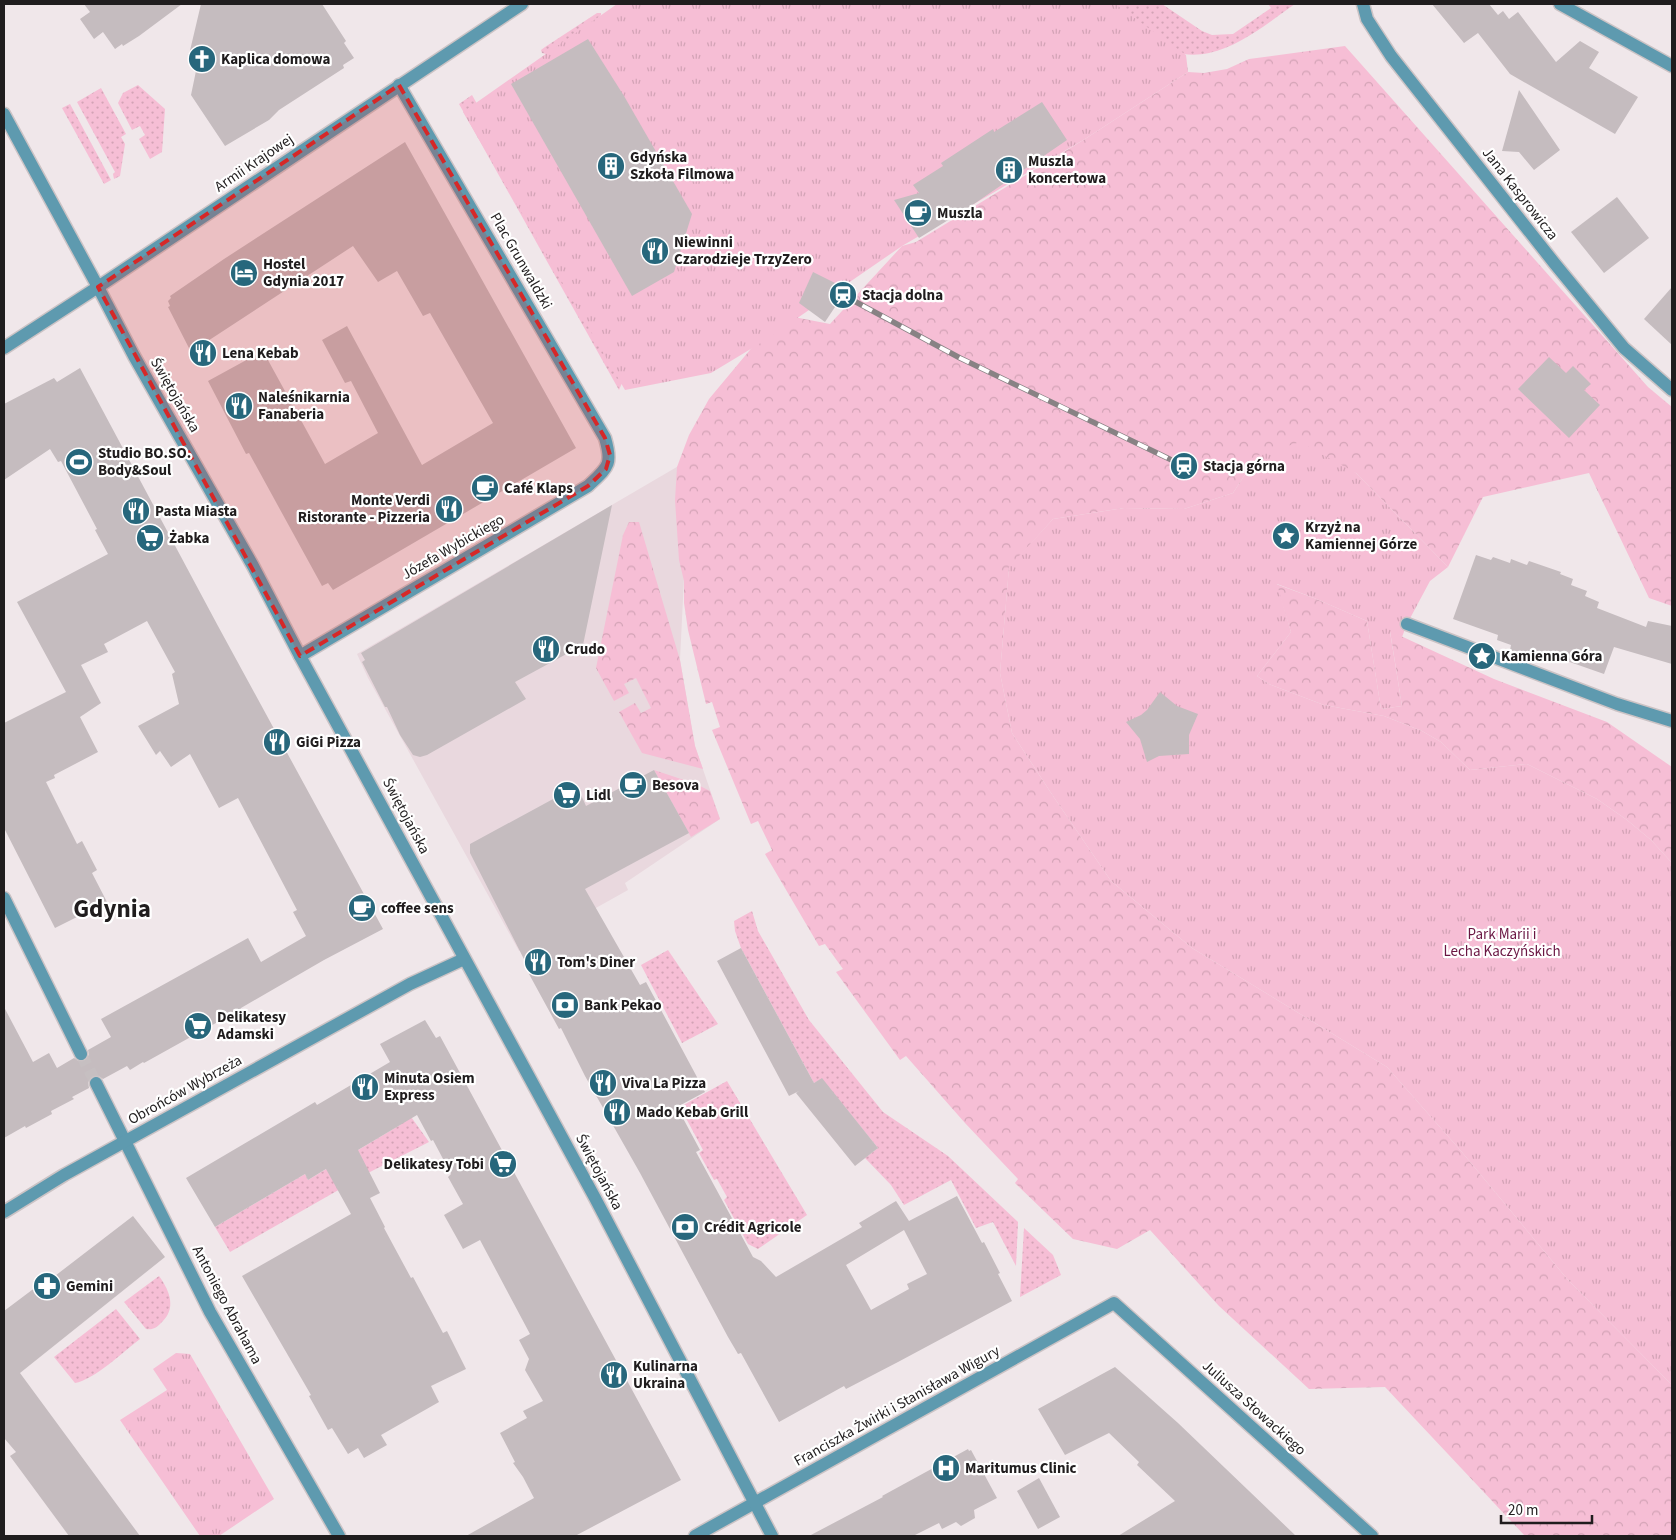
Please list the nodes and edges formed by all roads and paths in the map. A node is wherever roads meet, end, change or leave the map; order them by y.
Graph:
1 (522, 4) edge
2 (1363, 4) edge
3 (1560, 4) edge
4 (1672, 66) edge
5 (399, 85) junction
6 (4, 114) edge
7 (98, 287) junction
8 (4, 348) edge
9 (1672, 390) edge
10 (610, 455) joint
11 (1407, 624) dead end
12 (300, 656) junction
13 (1672, 722) edge
14 (4, 898) edge
15 (464, 959) junction
16 (81, 1054) tunnel mouth
17 (96, 1084) tunnel mouth
18 (126, 1141) junction
19 (4, 1212) edge
20 (1114, 1303) joint
21 (755, 1504) junction
22 (340, 1536) edge
23 (695, 1536) edge
24 (772, 1536) edge
25 (1372, 1536) edge

1 - 5 street, Armii Krajowej
2 - 9 street, Jana Kasprowicza
3 - 4 street
5 - 7 street, Armii Krajowej
5 - 10 street, Plac Grunwaldzki
6 - 7 street, Świętojańska
7 - 8 street, Armii Krajowej
7 - 12 street, Świętojańska
10 - 12 street, Józefa Wybickiego
11 - 13 street
12 - 15 street, Świętojańska
14 - 16 street
15 - 18 street, Obrońców Wybrzeża
15 - 21 street, Świętojańska
17 - 18 street, Antoniego Abrahama
18 - 19 street, Obrońców Wybrzeża
18 - 22 street, Antoniego Abrahama
20 - 21 street, Franciszka Żwirki i Stanisława Wigury
20 - 25 street, Juliusza Słowackiego
21 - 23 street, Franciszka Żwirki i Stanisława Wigury
21 - 24 street, Świętojańska

